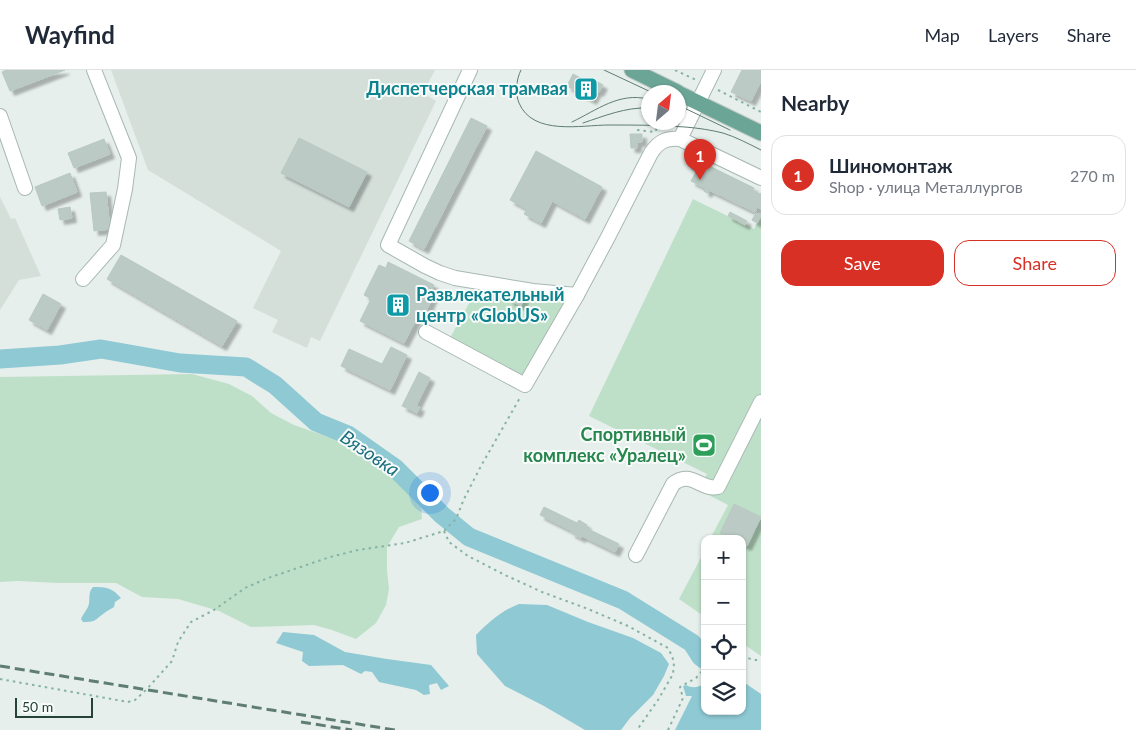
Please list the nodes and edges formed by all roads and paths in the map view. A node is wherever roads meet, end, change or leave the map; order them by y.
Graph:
1 (94, 70) edge
2 (470, 70) edge
3 (632, 70) edge
4 (714, 70) edge
5 (662, 85) edge
6 (686, 97) edge
7 (698, 102) junction
8 (0, 116) edge
9 (637, 130) dead end
10 (656, 130) edge
11 (761, 133) edge
12 (680, 139) junction
13 (761, 178) edge
14 (25, 188) dead end
15 (83, 279) dead end
16 (577, 294) junction
17 (426, 332) dead end
18 (526, 386) junction
19 (761, 402) edge
20 (444, 531) junction
21 (636, 556) dead end
22 (746, 658) edge
23 (761, 661) edge
24 (703, 670) edge
25 (0, 679) edge
26 (637, 730) edge
27 (668, 730) edge

1 - 15 street
2 - 16 street
3 - 5 main road
4 - 7 street
6 - 7 main road
7 - 11 main road
7 - 12 street
8 - 14 street
9 - 10 path
12 - 13 street
12 - 16 street
16 - 18 street
17 - 18 street
18 - 20 path
19 - 21 street
20 - 25 path
20 - 26 path
22 - 23 path
24 - 27 path

